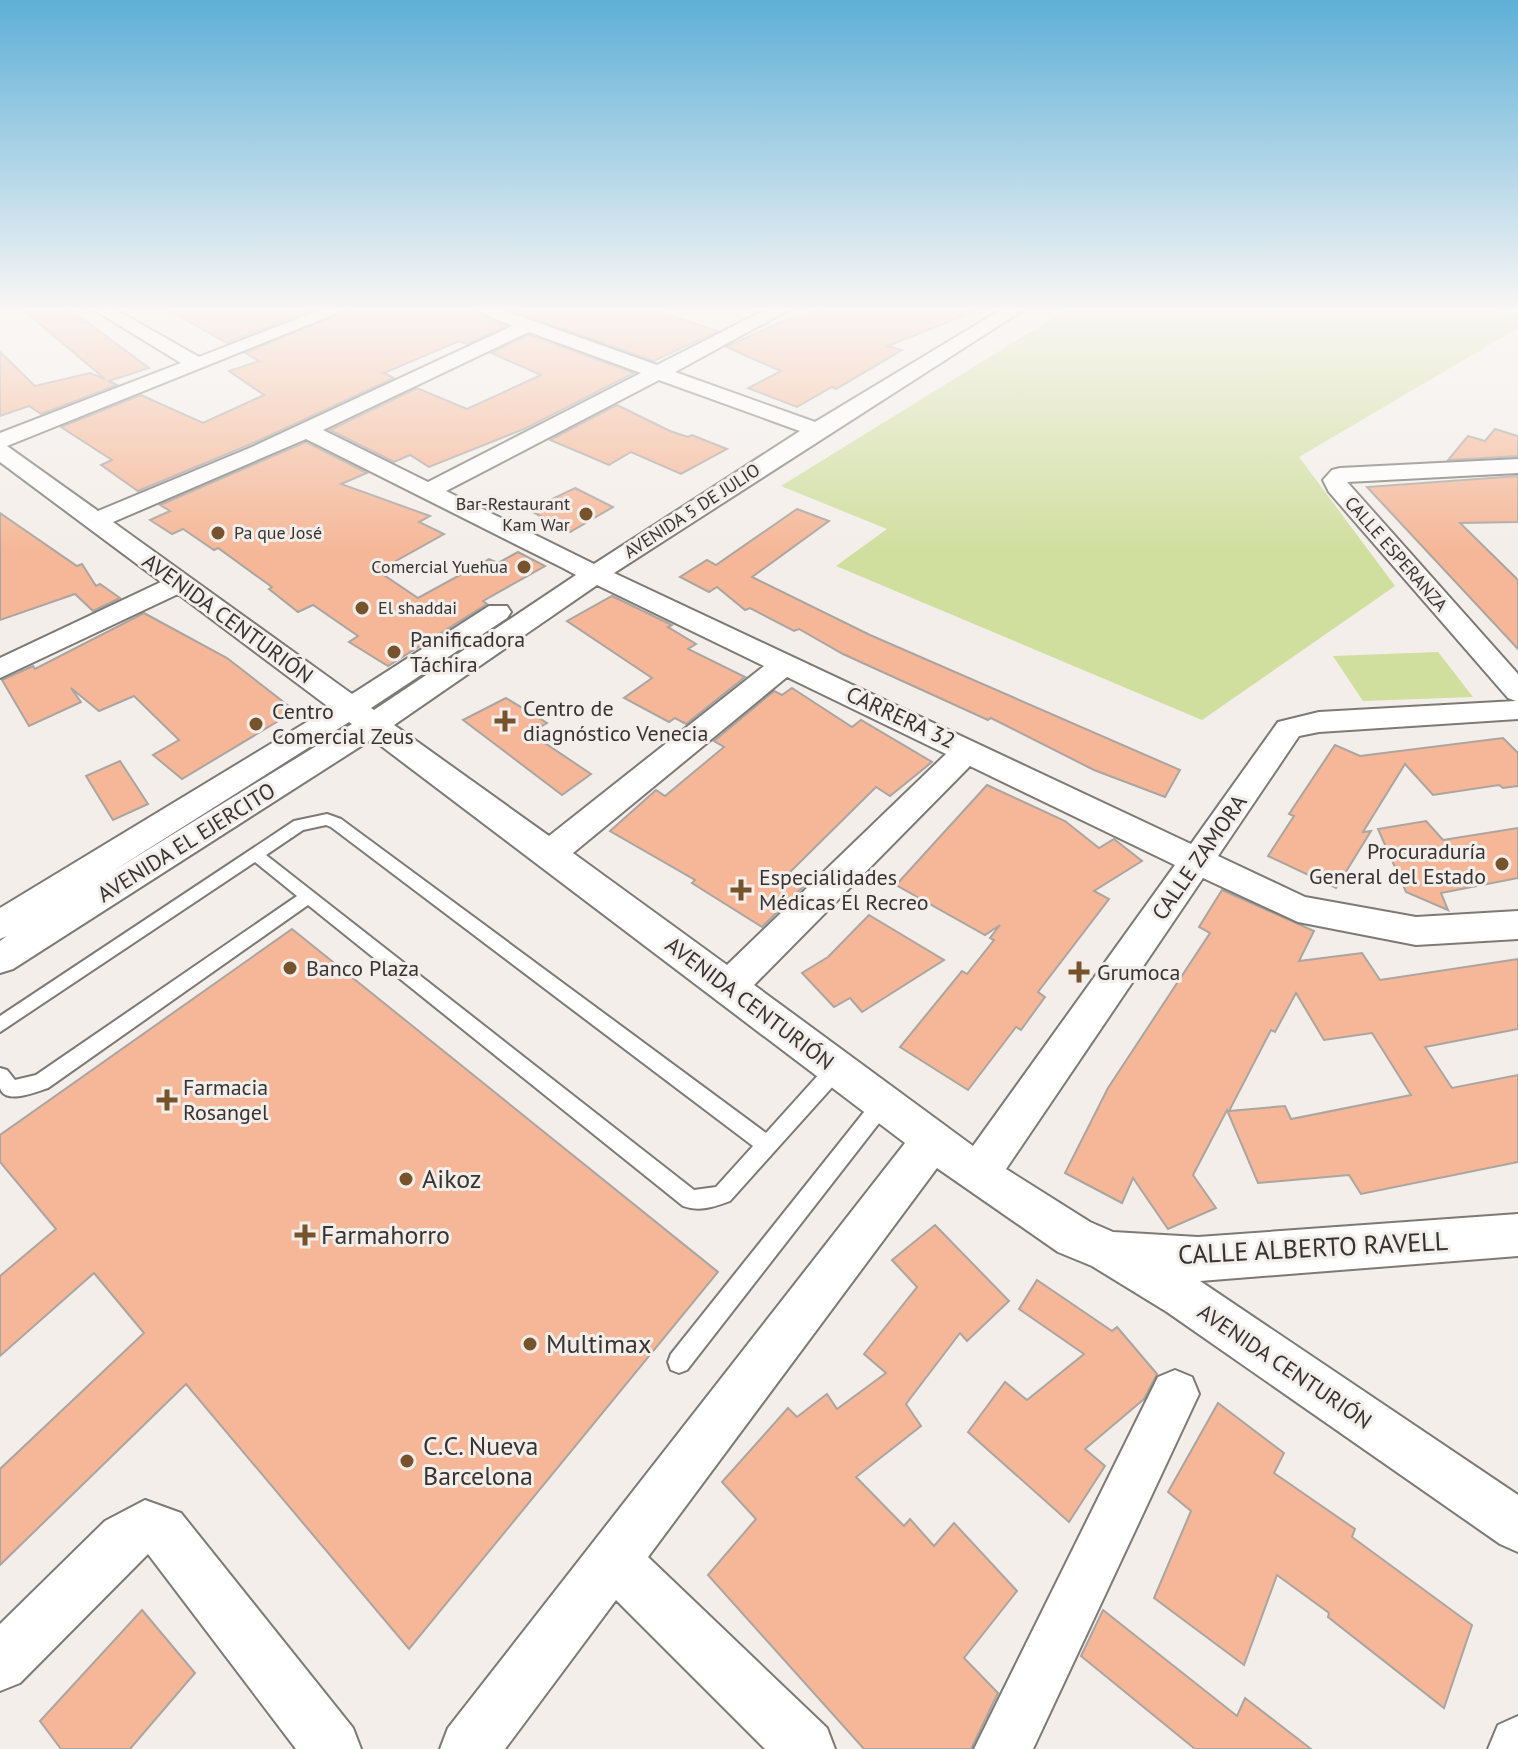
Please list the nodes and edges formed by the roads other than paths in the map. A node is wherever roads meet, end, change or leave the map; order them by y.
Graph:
1 (131, 390) edge
2 (389, 390) edge
3 (622, 390) edge
4 (707, 390) edge
5 (870, 390) edge
6 (808, 427) junction
7 (303, 429) junction
8 (0, 441) edge
9 (0, 451) edge
10 (1518, 466) edge
11 (431, 490) junction
12 (94, 521) junction
13 (584, 568) junction
14 (180, 583) junction
15 (787, 662) junction
16 (0, 669) edge
17 (1518, 692) edge
18 (1518, 710) edge
19 (361, 716) junction
20 (969, 749) junction
21 (550, 854) junction
22 (256, 855) junction
23 (1196, 860) junction
24 (309, 896) junction
25 (0, 925) edge
26 (1518, 925) edge
27 (0, 959) edge
28 (729, 986) junction
29 (0, 1025) edge
30 (837, 1068) junction
31 (0, 1076) edge
32 (883, 1103) junction
33 (932, 1141) junction
34 (768, 1146) junction
35 (978, 1174) junction
36 (1518, 1235) edge
37 (1108, 1251) junction
38 (679, 1362) dead end
39 (1175, 1394) dead end
40 (1518, 1526) edge
41 (612, 1559) junction
42 (0, 1663) edge
43 (332, 1749) edge
44 (469, 1749) edge
45 (806, 1749) edge
46 (1003, 1749) edge

1 - 8 street
2 - 7 street
3 - 11 street
4 - 6 street
5 - 6 street, AVENIDA 5 DE JULIO
6 - 13 street, AVENIDA 5 DE JULIO
7 - 11 street, CARRERA 32
7 - 12 street
9 - 12 street, AVENIDA CENTURIÓN
10 - 17 street, CALLE ESPERANZA
11 - 13 street, CARRERA 32
12 - 14 street, AVENIDA CENTURIÓN
13 - 15 street, CARRERA 32
13 - 19 street, AVENIDA 5 DE JULIO
14 - 16 street
14 - 19 street, AVENIDA CENTURIÓN
15 - 20 street, CARRERA 32
15 - 21 street
18 - 23 street, CALLE ZAMORA
19 - 21 street, AVENIDA CENTURIÓN
19 - 25 street, AVENIDA EL EJERCITO
19 - 27 street, AVENIDA EL EJERCITO
20 - 23 street, CARRERA 32
20 - 28 street
21 - 28 street, AVENIDA CENTURIÓN
22 - 24 lane
22 - 29 lane
22 - 34 lane
23 - 26 street, CARRERA 32
23 - 35 street, CALLE ZAMORA
24 - 31 lane
24 - 34 lane
28 - 30 street, AVENIDA CENTURIÓN
30 - 32 street, AVENIDA CENTURIÓN
30 - 34 lane
32 - 33 street, AVENIDA CENTURIÓN
32 - 38 lane
33 - 35 street, AVENIDA CENTURIÓN
33 - 41 street
35 - 37 street, AVENIDA CENTURIÓN
36 - 37 street, CALLE ALBERTO RAVELL
37 - 40 street, AVENIDA CENTURIÓN
39 - 46 street
41 - 44 street
41 - 45 street
42 - 43 street

